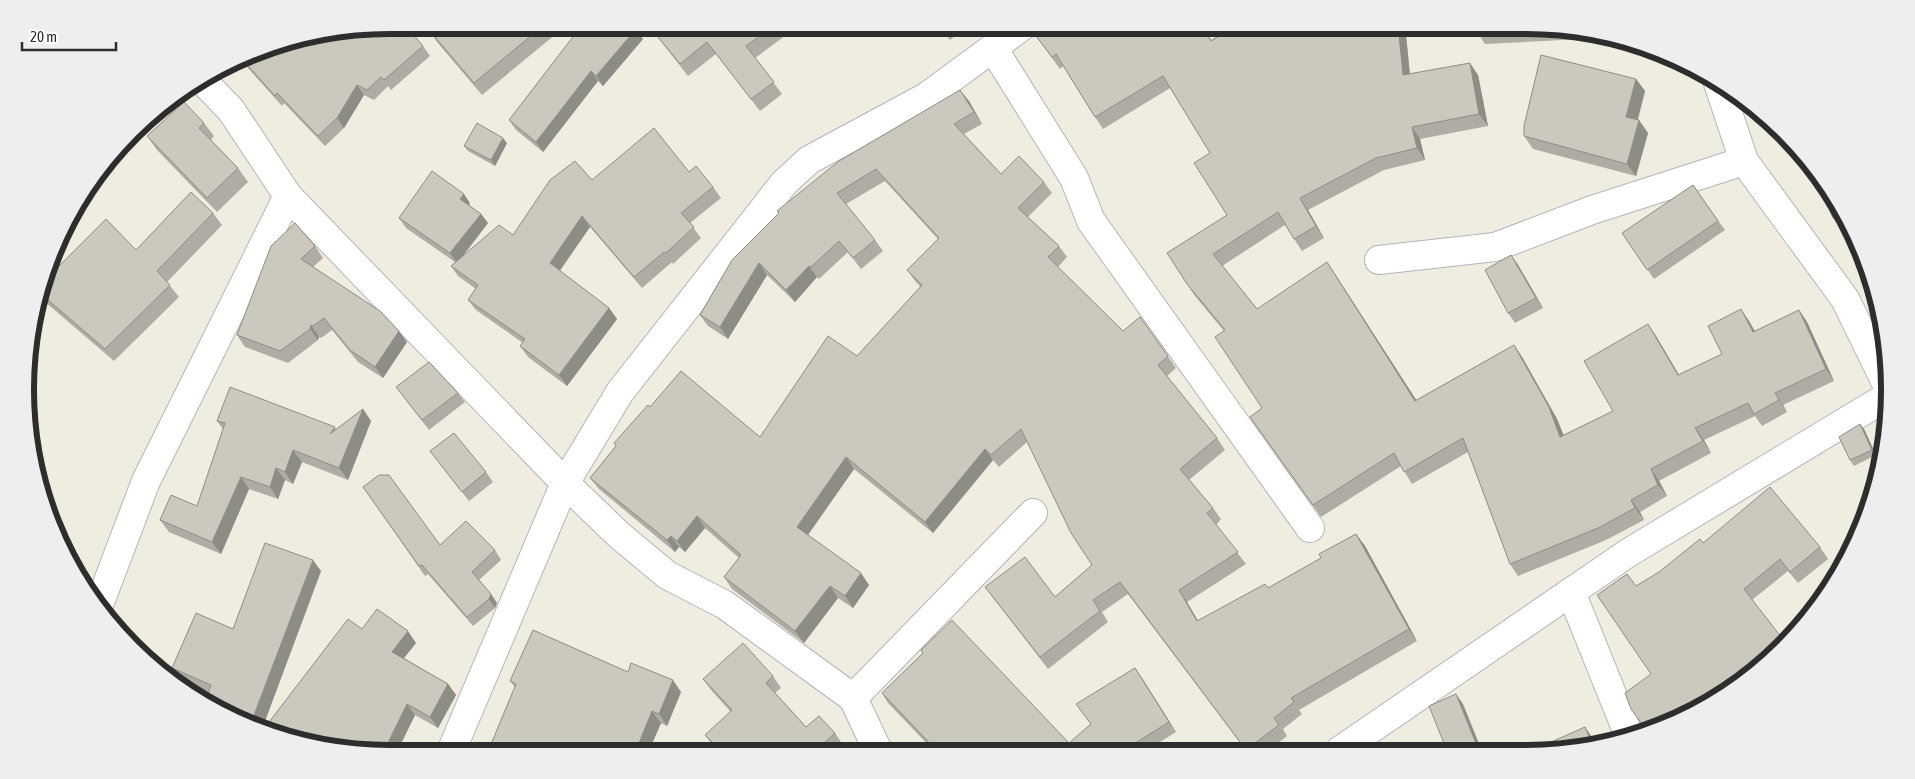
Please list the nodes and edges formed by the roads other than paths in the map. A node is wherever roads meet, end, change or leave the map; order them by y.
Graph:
1 (1012, 34) edge
2 (993, 48) junction
3 (206, 85) edge
4 (1720, 92) edge
5 (1744, 161) junction
6 (288, 196) junction
7 (1379, 260) dead end
8 (1880, 371) edge
9 (1881, 401) edge
10 (565, 484) junction
11 (1033, 513) dead end
12 (1310, 528) dead end
13 (1571, 592) junction
14 (102, 598) edge
15 (852, 698) junction
16 (1628, 730) edge
17 (454, 745) edge
18 (875, 745) edge
19 (1349, 745) edge

1 - 2 street
2 - 10 street
2 - 12 street
3 - 6 street
4 - 5 street
5 - 7 street
5 - 8 street
6 - 10 street
6 - 14 street
9 - 13 street
10 - 15 street
10 - 17 street
11 - 15 street
13 - 16 street
13 - 19 street
15 - 18 street

